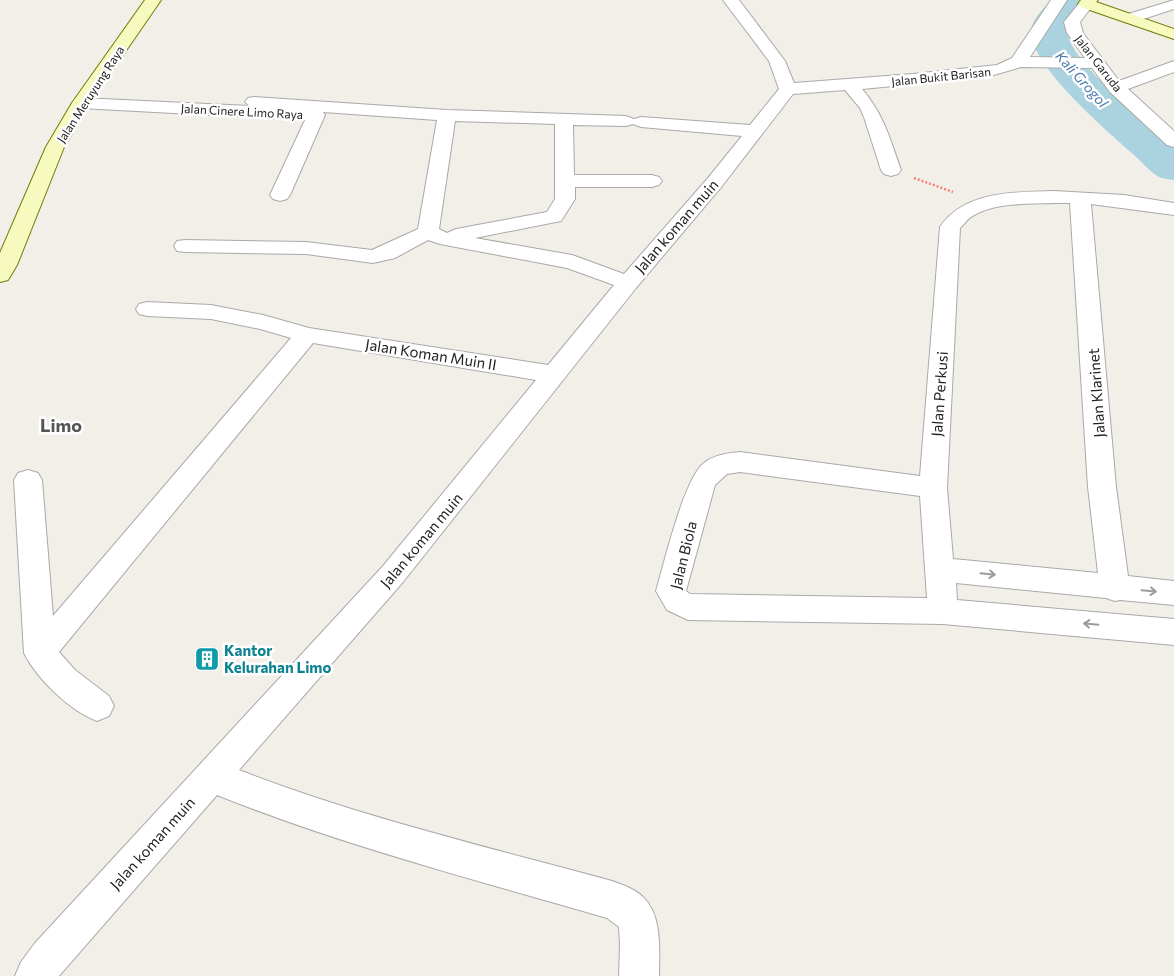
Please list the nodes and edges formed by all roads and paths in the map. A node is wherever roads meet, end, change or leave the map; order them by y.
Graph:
1 (153, 0) edge
2 (732, 0) edge
3 (1059, 0) edge
4 (1088, 2) edge
5 (1174, 4) edge
6 (1132, 18) junction
7 (1174, 34) edge
8 (1018, 62) junction
9 (1096, 63) junction
10 (1174, 66) edge
11 (849, 84) junction
12 (1116, 88) junction
13 (788, 89) junction
14 (254, 102) dead end
15 (81, 103) junction
16 (447, 115) junction
17 (564, 118) junction
18 (754, 131) junction
19 (1174, 140) edge
20 (891, 170) joint
21 (652, 181) dead end
22 (566, 182) junction
23 (280, 195) dead end
24 (1080, 197) junction
25 (984, 203) junction
26 (1174, 209) edge
27 (434, 235) junction
28 (185, 246) dead end
29 (2, 269) edge
30 (628, 283) junction
31 (147, 309) dead end
32 (307, 335) junction
33 (555, 375) junction
34 (28, 480) dead end
35 (933, 488) junction
36 (939, 569) junction
37 (1115, 588) junction
38 (1174, 594) edge
39 (943, 611) junction
40 (1174, 632) edge
41 (40, 653) junction
42 (97, 706) dead end
43 (212, 776) junction
44 (35, 976) edge
45 (639, 976) edge

1 - 15 main road, Jalan Meruyung Raya
2 - 13 street
3 - 8 street
4 - 6 main road
4 - 9 street, Jalan Garuda
5 - 6 street
6 - 7 main road
8 - 9 street, Jalan Bukit Barisan
8 - 11 street, Jalan Bukit Barisan
9 - 12 street, Jalan Garuda
10 - 12 street
11 - 13 street, Jalan Bukit Barisan
11 - 20 street
12 - 19 street, Jalan Garuda
13 - 18 street, Jalan koman muin
14 - 16 street
15 - 23 street, Jalan Cinere Limo Raya
15 - 29 main road, Jalan Meruyung Raya
16 - 17 street
16 - 27 street
17 - 18 street
17 - 22 street
18 - 30 street, Jalan koman muin
20 - 25 path
21 - 22 street
22 - 27 street
24 - 25 street
24 - 26 street
24 - 37 street, Jalan Klarinet
25 - 35 street, Jalan Perkusi
27 - 28 street
27 - 30 street
30 - 33 street, Jalan koman muin
31 - 32 street, Jalan Koman Muin II
32 - 33 street, Jalan Koman Muin II
32 - 41 street
33 - 43 street, Jalan koman muin
34 - 41 street
35 - 36 street, Jalan Perkusi
35 - 39 street, Jalan Biola
36 -> 37 street
36 - 39 street, Jalan Perkusi
37 -> 38 street
40 -> 39 street
41 - 42 street
43 - 44 street, Jalan koman muin
43 - 45 street

